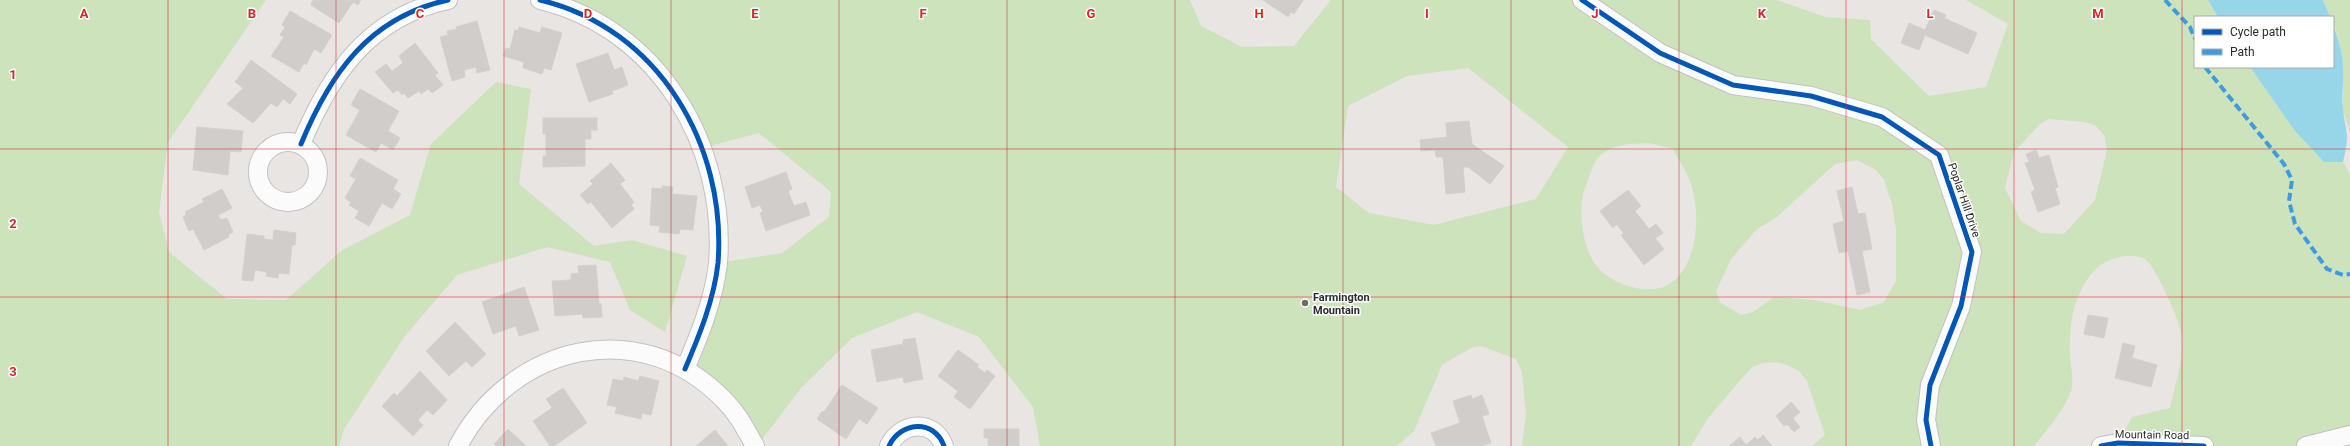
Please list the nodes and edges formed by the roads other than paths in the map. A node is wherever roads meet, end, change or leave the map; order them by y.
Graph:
1 (448, 0) edge
2 (540, 0) edge
3 (1582, 0) edge
4 (301, 144) dead end
5 (685, 370) junction
6 (2350, 435) edge
7 (458, 446) edge
8 (755, 446) edge
9 (888, 446) edge
10 (944, 446) edge
11 (1931, 446) edge
12 (2101, 446) edge
13 (2204, 446) edge
14 (2306, 446) edge

1 - 4 street
2 - 5 street
3 - 11 street, Poplar Hill Drive
5 - 7 street
5 - 8 street
6 - 14 street
9 - 10 street
12 - 13 street, Mountain Road

